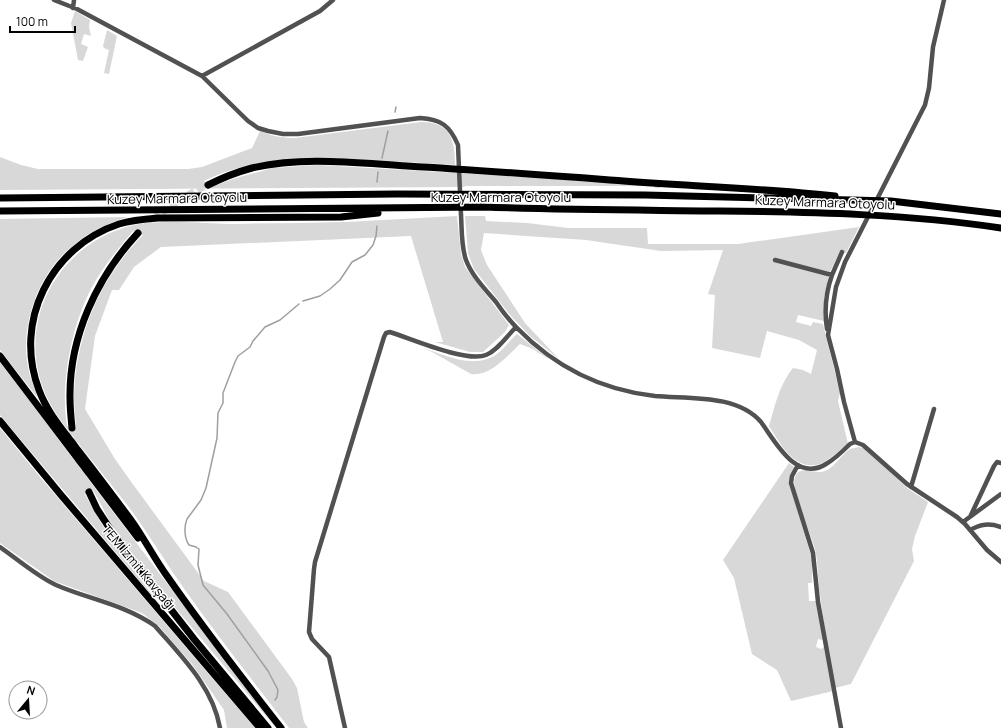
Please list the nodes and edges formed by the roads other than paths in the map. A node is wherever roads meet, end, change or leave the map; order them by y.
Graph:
1 (54, 0) edge
2 (74, 0) edge
3 (333, 0) edge
4 (944, 0) edge
5 (73, 8) junction
6 (202, 76) junction
7 (208, 185) tunnel mouth
8 (0, 198) edge
9 (891, 201) junction
10 (416, 208) junction
11 (0, 211) edge
12 (1001, 214) edge
13 (1001, 228) edge
14 (138, 233) tunnel mouth
15 (842, 252) dead end
16 (775, 260) dead end
17 (832, 275) junction
18 (516, 327) junction
19 (828, 335) junction
20 (0, 356) edge
21 (934, 409) dead end
22 (0, 421) edge
23 (72, 428) tunnel mouth
24 (855, 442) junction
25 (1001, 463) edge
26 (798, 465) junction
27 (911, 487) junction
28 (89, 492) tunnel mouth
29 (1000, 496) edge
30 (971, 515) junction
31 (963, 522) junction
32 (1000, 525) edge
33 (970, 530) junction
34 (0, 548) edge
35 (1001, 562) edge
36 (167, 576) junction
37 (220, 728) edge
38 (260, 728) edge
39 (268, 728) edge
40 (280, 728) edge
41 (345, 728) edge
42 (841, 728) edge

1 - 5 street
2 - 5 street
3 - 6 street
4 - 19 street
5 - 6 street
6 - 18 street
7 - 9 highway
8 - 9 highway, Kuzey Marmara Otoyolu
9 - 12 highway, Kuzey Marmara Otoyolu
10 - 11 highway, Kuzey Marmara Otoyolu
10 - 13 highway, Kuzey Marmara Otoyolu
10 - 36 highway
14 - 23 highway
15 - 17 street
16 - 17 street
17 - 19 street
18 - 26 street
18 - 41 street
19 - 24 street
20 - 36 highway, TEM İzmit Kavşağı
21 - 27 street
22 - 38 highway, TEM İzmit Kavşağı
24 - 26 street
24 - 27 street
25 - 30 street
26 - 42 street
27 - 31 street
28 - 39 highway
29 - 30 street
30 - 31 street
31 - 33 street
32 - 33 street
33 - 35 street
34 - 37 street
36 - 40 highway

